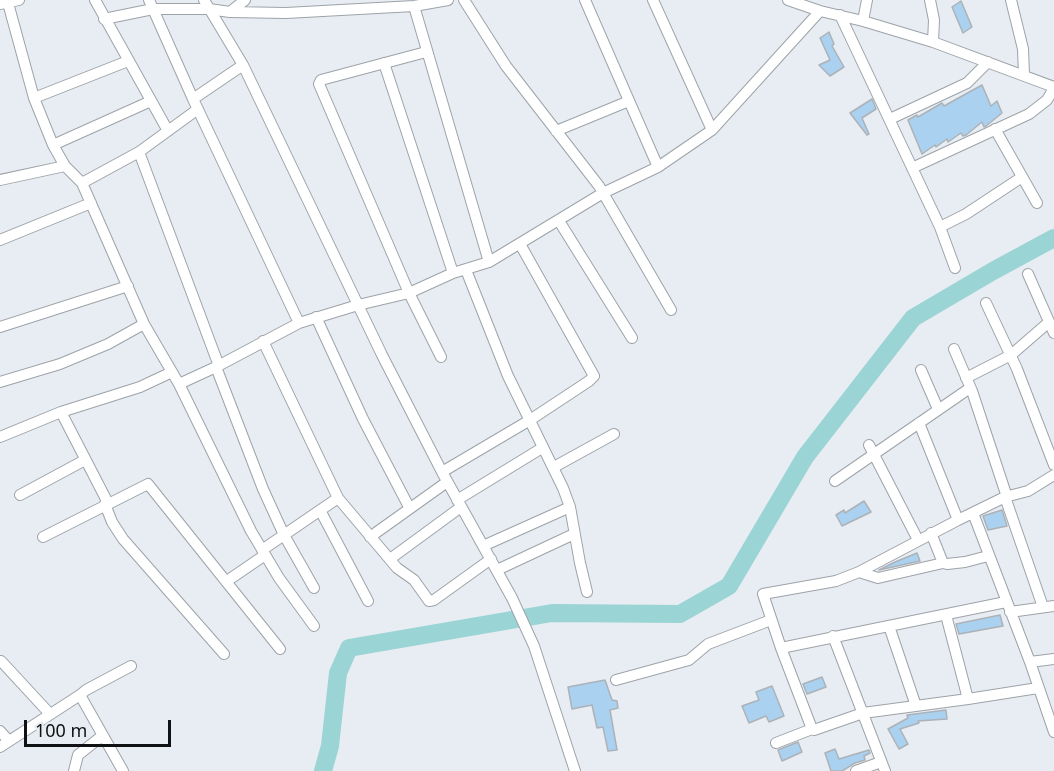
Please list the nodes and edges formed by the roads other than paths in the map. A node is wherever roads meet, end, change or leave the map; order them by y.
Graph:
1 (20, 0) edge
2 (95, 0) edge
3 (245, 0) edge
4 (322, 0) edge
5 (447, 0) edge
6 (464, 0) edge
7 (585, 0) edge
8 (653, 0) edge
9 (788, 0) edge
10 (867, 0) edge
11 (930, 0) edge
12 (1011, 0) edge
13 (4, 3) edge
14 (206, 4) edge
15 (151, 5) edge
16 (414, 6) junction
17 (820, 11) junction
18 (230, 12) junction
19 (322, 12) junction
20 (840, 15) junction
21 (104, 19) junction
22 (863, 21) junction
23 (933, 42) junction
24 (426, 52) junction
25 (128, 61) junction
26 (988, 62) junction
27 (384, 63) junction
28 (243, 65) junction
29 (1024, 75) junction
30 (1054, 88) edge
31 (34, 98) junction
32 (151, 101) junction
33 (629, 101) junction
34 (195, 104) junction
35 (890, 119) junction
36 (996, 129) junction
37 (556, 130) junction
38 (712, 130) junction
39 (168, 131) junction
40 (53, 145) junction
41 (139, 153) junction
42 (65, 166) junction
43 (658, 167) junction
44 (912, 168) junction
45 (1022, 177) junction
46 (0, 180) edge
47 (82, 183) junction
48 (603, 193) junction
49 (1037, 202) dead end
50 (91, 203) junction
51 (559, 221) junction
52 (940, 227) junction
53 (0, 240) edge
54 (520, 244) junction
55 (489, 262) junction
56 (955, 268) dead end
57 (466, 270) junction
58 (453, 273) junction
59 (1028, 274) dead end
60 (128, 286) junction
61 (410, 293) junction
62 (986, 303) dead end
63 (357, 305) junction
64 (671, 310) dead end
65 (316, 317) junction
66 (1049, 322) junction
67 (299, 323) junction
68 (144, 324) junction
69 (0, 327) edge
70 (1054, 333) edge
71 (632, 338) dead end
72 (263, 341) junction
73 (954, 349) dead end
74 (1011, 355) junction
75 (441, 357) dead end
76 (218, 366) junction
77 (921, 370) dead end
78 (172, 372) junction
79 (0, 382) edge
80 (968, 383) junction
81 (179, 384) junction
82 (938, 409) junction
83 (61, 412) junction
84 (530, 420) junction
85 (919, 423) junction
86 (614, 434) dead end
87 (0, 437) edge
88 (542, 448) junction
89 (872, 450) junction
90 (85, 460) junction
91 (1054, 465) edge
92 (554, 467) junction
93 (1054, 475) edge
94 (444, 477) junction
95 (835, 481) dead end
96 (20, 495) dead end
97 (1006, 497) junction
98 (338, 498) junction
99 (107, 503) junction
100 (459, 503) junction
101 (409, 507) junction
102 (570, 507) junction
103 (320, 510) junction
104 (973, 513) junction
105 (958, 520) junction
106 (932, 533) junction
107 (284, 534) junction
108 (574, 534) junction
109 (44, 537) dead end
110 (370, 537) junction
111 (918, 540) junction
112 (483, 546) junction
113 (264, 553) junction
114 (988, 556) junction
115 (390, 559) junction
116 (490, 559) junction
117 (943, 563) junction
118 (497, 570) junction
119 (859, 572) junction
120 (227, 581) junction
121 (314, 588) dead end
122 (587, 592) dead end
123 (368, 601) dead end
124 (1048, 606) edge
125 (1008, 607) junction
126 (946, 615) junction
127 (771, 620) junction
128 (314, 626) dead end
129 (889, 626) junction
130 (833, 636) junction
131 (781, 648) junction
132 (280, 649) dead end
133 (224, 654) dead end
134 (1054, 659) edge
135 (1, 662) edge
136 (1030, 662) junction
137 (131, 666) dead end
138 (616, 680) dead end
139 (1038, 688) junction
140 (80, 695) junction
141 (968, 699) junction
142 (916, 706) junction
143 (863, 713) junction
144 (50, 714) junction
145 (1052, 717) edge
146 (812, 729) junction
147 (0, 731) edge
148 (1054, 732) edge
149 (102, 736) junction
150 (776, 743) dead end
151 (4, 744) edge
152 (883, 766) edge
153 (74, 771) edge
154 (123, 771) edge
155 (575, 771) edge
156 (856, 771) edge

1 - 13 street
2 - 21 street
3 - 18 street
4 - 19 street
5 - 16 street
6 - 37 street
7 - 33 street
8 - 38 street
9 - 17 street
10 - 22 street
11 - 23 street
12 - 29 street
13 - 31 street
14 - 15 street
14 - 18 street
14 - 28 street
15 - 21 street
15 - 34 street
16 - 19 street
16 - 24 street
17 - 20 street
17 - 38 street
18 - 19 street
20 - 22 street
20 - 35 street
21 - 25 street
22 - 23 street
23 - 26 street
24 - 27 street
24 - 55 street
25 - 31 street
25 - 32 street
26 - 29 street
26 - 35 street
27 - 58 street
27 - 61 street
28 - 34 street
28 - 63 street
29 - 30 street
30 - 36 street
31 - 40 street
32 - 39 street
32 - 40 street
33 - 37 street
33 - 43 street
34 - 39 street
34 - 67 street
35 - 44 street
36 - 44 street
36 - 45 street
37 - 48 street
38 - 43 street
39 - 41 street
40 - 42 street
41 - 47 street
41 - 76 street
42 - 46 street
42 - 47 street
43 - 48 street
44 - 52 street
45 - 49 street
45 - 52 street
47 - 50 street
48 - 51 street
48 - 64 street
50 - 53 street
50 - 60 street
51 - 54 street
51 - 71 street
52 - 56 street
54 - 55 street
54 - 84 street
55 - 57 street
57 - 58 street
57 - 84 street
58 - 61 street
59 - 66 street
60 - 68 street
60 - 69 street
61 - 63 street
61 - 75 street
62 - 74 street
63 - 65 street
63 - 94 street
65 - 67 street
65 - 101 street
66 - 70 street
66 - 74 street
67 - 72 street
68 - 78 street
68 - 79 street
72 - 76 street
72 - 98 street
73 - 80 street
74 - 80 street
74 - 91 street
76 - 81 street
76 - 107 street
77 - 82 street
78 - 81 street
78 - 83 street
80 - 82 street
80 - 97 street
81 - 113 street
82 - 85 street
83 - 87 street
83 - 90 street
84 - 88 street
84 - 94 street
85 - 89 street
85 - 105 street
86 - 92 street
88 - 92 street
88 - 100 street
89 - 95 street
89 - 111 street
90 - 96 street
90 - 99 street
92 - 102 street
93 - 97 street
94 - 100 street
94 - 101 street
97 - 104 street
97 - 124 street
98 - 103 street
98 - 110 street
99 - 109 street
99 - 120 street
99 - 133 street
100 - 112 street
100 - 115 street
101 - 110 street
102 - 108 street
102 - 112 street
103 - 107 street
103 - 123 street
104 - 105 street
104 - 114 street
105 - 106 street
106 - 111 street
106 - 117 street
107 - 113 street
107 - 121 street
108 - 118 street
108 - 122 street
110 - 115 street
111 - 119 street
112 - 116 street
113 - 120 street
113 - 128 street
114 - 117 street
114 - 125 street
115 - 116 street
116 - 118 street
117 - 119 street
118 - 155 street
119 - 127 street
120 - 132 street
124 - 125 street
125 - 126 street
125 - 136 street
126 - 129 street
126 - 141 street
127 - 131 street
127 - 138 street
129 - 130 street
129 - 142 street
130 - 131 street
130 - 143 street
131 - 146 street
134 - 136 street
135 - 144 street
136 - 139 street
137 - 140 street
139 - 141 street
139 - 145 street
140 - 144 street
140 - 149 street
141 - 142 street
142 - 143 street
143 - 146 street
143 - 152 street
144 - 151 street
145 - 148 street
146 - 150 street
147 - 151 street
149 - 153 street
149 - 154 street
152 - 156 street

